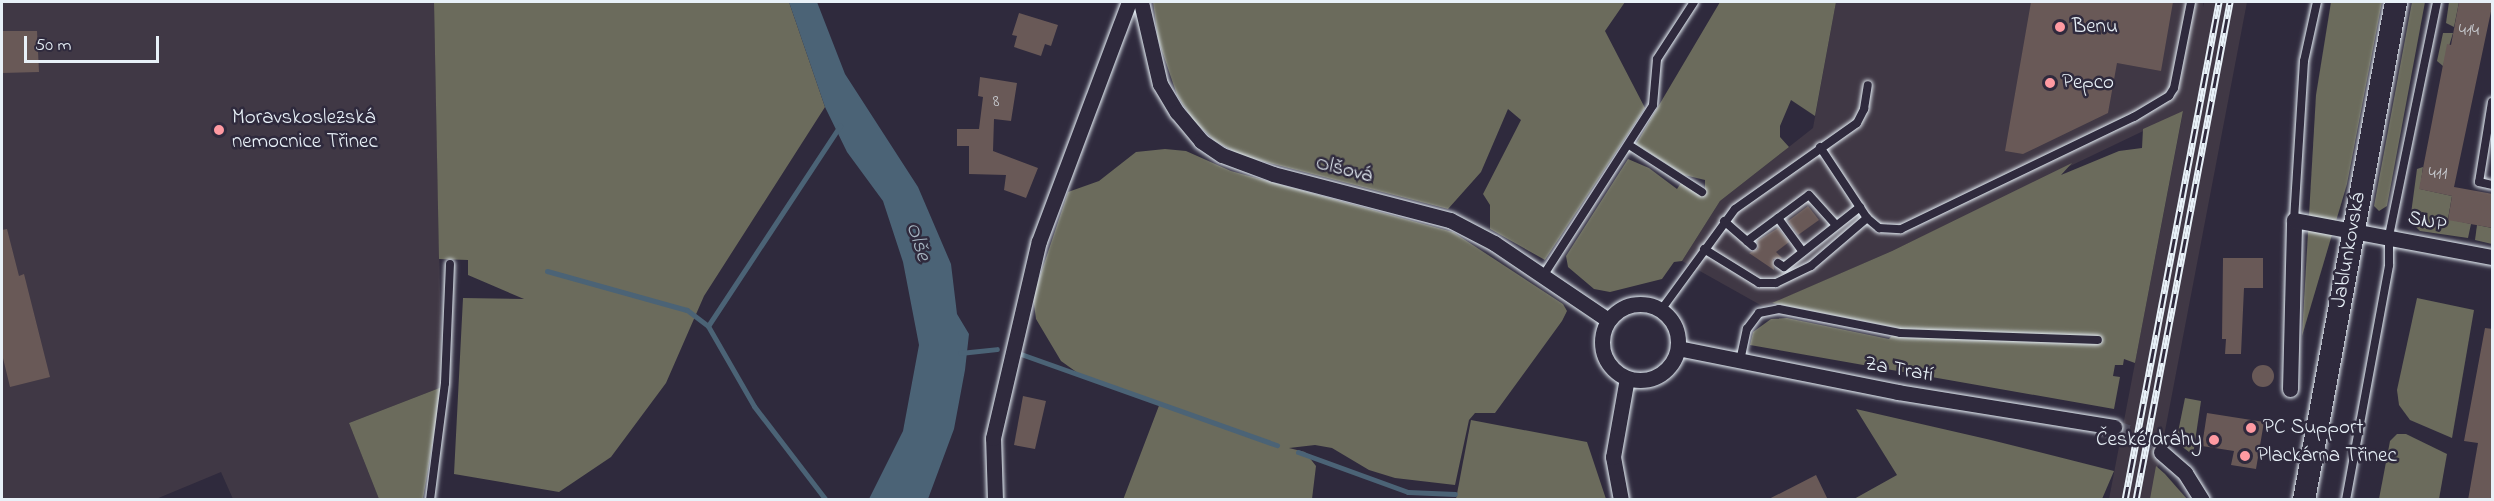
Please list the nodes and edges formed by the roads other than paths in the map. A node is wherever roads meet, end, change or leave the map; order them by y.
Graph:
1 (1128, 2) edge
2 (1141, 2) edge
3 (1694, 2) edge
4 (2191, 2) edge
5 (2317, 2) edge
6 (2396, 2) edge
7 (2438, 2) edge
8 (1868, 85) dead end
9 (2493, 102) edge
10 (1629, 145) junction
11 (1820, 147) junction
12 (2493, 185) edge
13 (1702, 192) dead end
14 (1860, 207) junction
15 (1778, 218) junction
16 (1867, 218) junction
17 (2294, 220) junction
18 (1724, 221) junction
19 (1836, 225) junction
20 (2353, 228) junction
21 (2389, 236) junction
22 (1704, 249) junction
23 (1803, 252) junction
24 (2493, 257) edge
25 (1778, 263) dead end
26 (450, 264) dead end
27 (1543, 276) junction
28 (1661, 310) junction
29 (1608, 320) junction
30 (2098, 340) dead end
31 (1678, 348) junction
32 (1740, 361) junction
33 (1627, 378) junction
34 (2290, 389) dead end
35 (2114, 427) tunnel mouth
36 (2161, 452) tunnel mouth
37 (430, 500) edge
38 (995, 500) edge
39 (1621, 500) edge
40 (2202, 500) edge
41 (2304, 500) edge
42 (2346, 500) edge

1 - 38 street
2 - 27 street, Olšová
3 - 10 lane
4 - 16 lane
5 - 17 lane
6 - 20 main road, Jablunkovská
7 - 21 lane
8 - 11 lane
9 - 12 lane
10 - 13 lane
10 - 27 lane
11 - 14 lane
11 - 18 lane
14 - 16 lane
14 - 19 lane
15 - 18 lane
15 - 19 lane
15 - 23 lane
16 - 22 lane
17 - 20 street, SNP
17 - 34 street
18 - 22 lane
19 - 23 lane
20 - 21 street, SNP
20 - 41 main road, Jablunkovská
21 - 24 street, SNP
21 - 42 lane
22 - 28 lane
23 - 25 lane
26 - 37 lane
27 - 29 street, Olšová
28 - 29 street
28 - 31 street
29 - 33 street
30 - 32 lane
31 - 32 street, Za Tratí
31 - 33 street
32 - 35 street, Za Tratí
33 - 39 street
36 - 40 street

